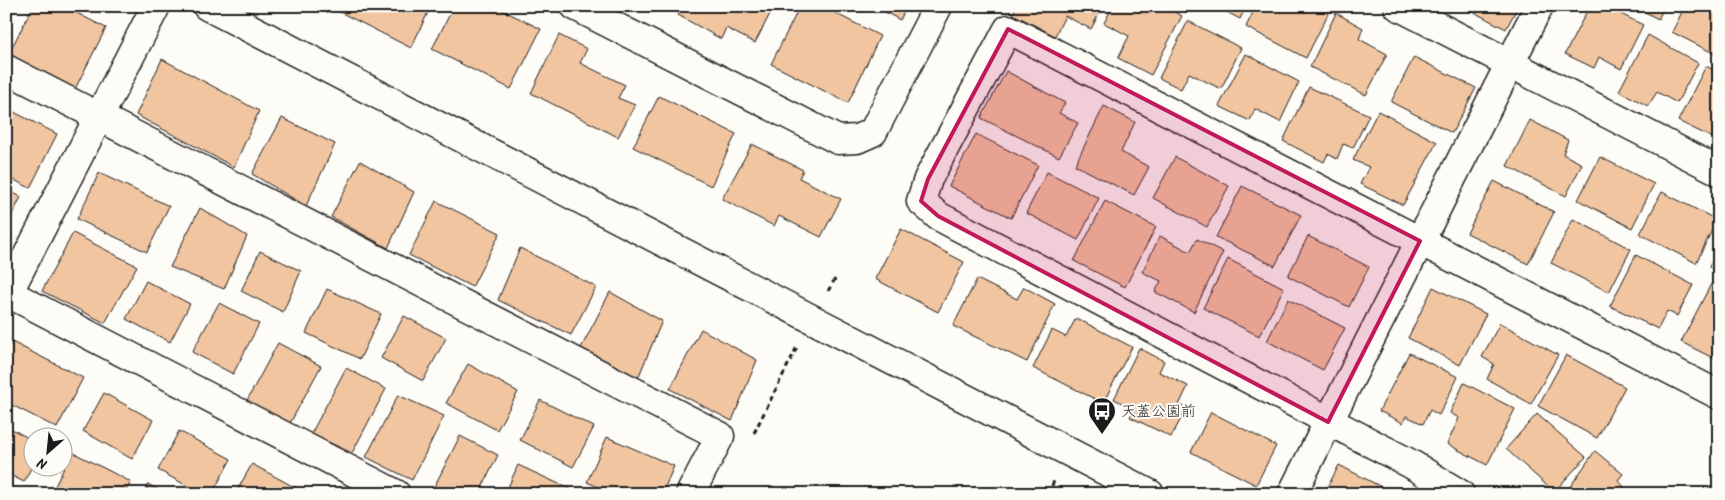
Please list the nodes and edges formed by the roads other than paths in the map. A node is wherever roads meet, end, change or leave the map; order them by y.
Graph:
1 (156, 6) edge
2 (207, 6) edge
3 (575, 6) edge
4 (938, 6) edge
5 (1398, 6) edge
6 (1539, 6) edge
7 (1510, 64) junction
8 (6, 69) edge
9 (99, 117) junction
10 (1719, 171) edge
11 (1420, 241) junction
12 (7, 294) edge
13 (1719, 395) edge
14 (1328, 422) junction
15 (396, 494) edge
16 (690, 494) edge
17 (1150, 494) edge
18 (1292, 494) edge
19 (1460, 494) edge

1 - 9 street
2 - 17 street
3 - 4 street
5 - 7 street
6 - 7 street
7 - 10 street
7 - 11 street
8 - 9 street
9 - 12 street
9 - 16 street
11 - 13 street
11 - 14 street
11 - 14 street
12 - 15 street
14 - 18 street
14 - 19 street

